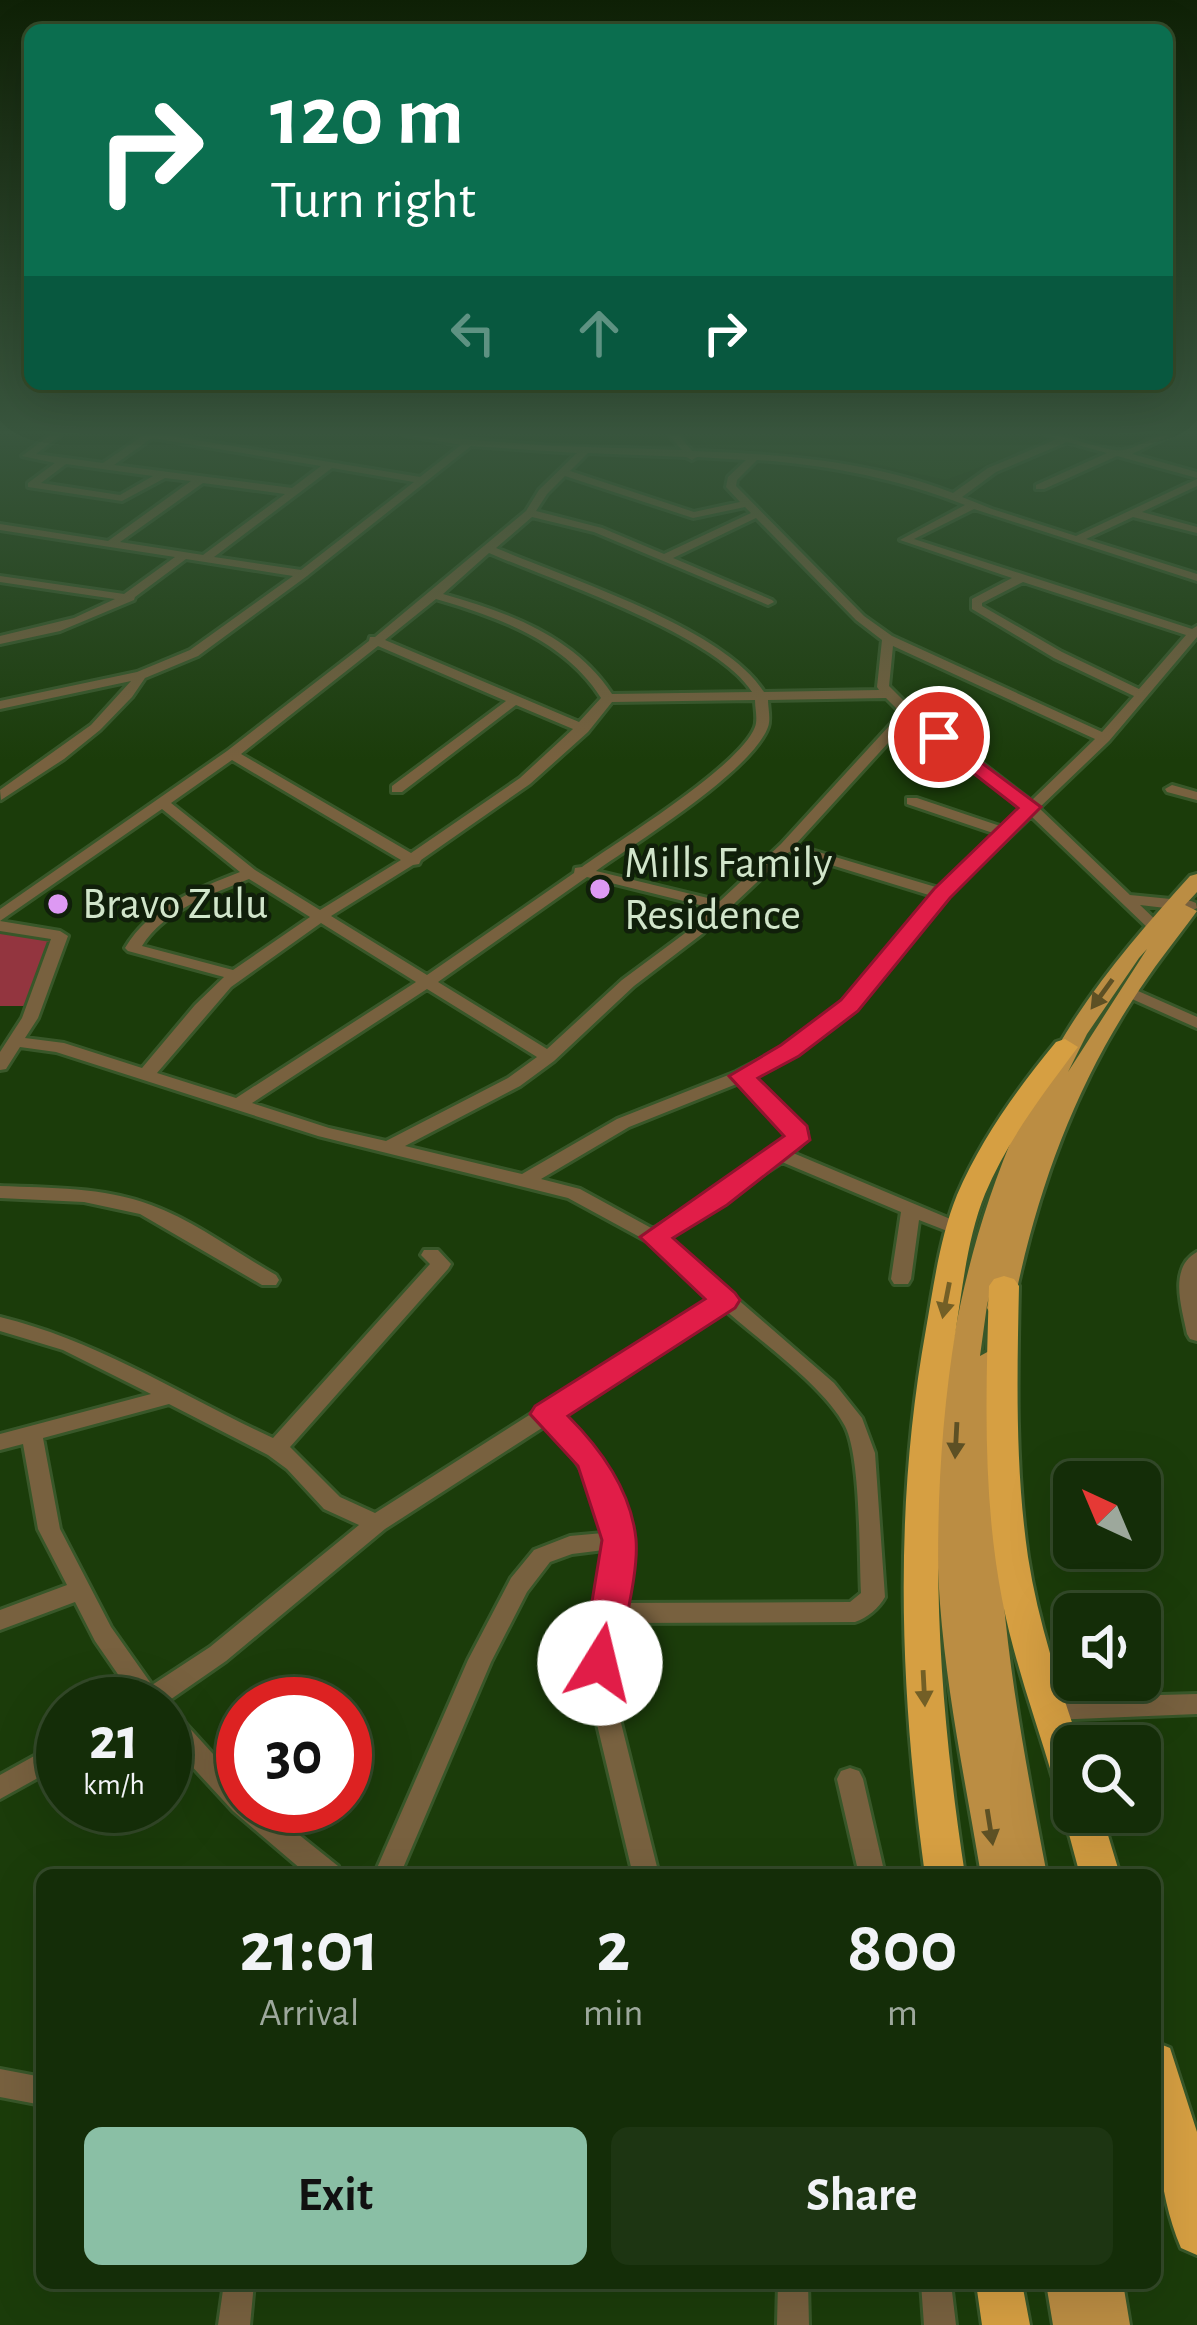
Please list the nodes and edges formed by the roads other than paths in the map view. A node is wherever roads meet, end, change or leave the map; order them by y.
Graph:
1 (115, 544) edge
2 (225, 544) edge
3 (342, 544) edge
4 (494, 544) edge
5 (629, 544) edge
6 (695, 544) edge
7 (788, 544) edge
8 (915, 544) edge
9 (1092, 544) edge
10 (488, 549) junction
11 (186, 554) junction
12 (207, 557) junction
13 (664, 558) junction
14 (303, 574) junction
15 (1022, 578) junction
16 (1197, 578) edge
17 (0, 579) edge
18 (434, 595) junction
19 (130, 598) junction
20 (768, 602) dead end
21 (1196, 632) edge
22 (889, 639) junction
23 (0, 640) edge
24 (374, 640) junction
25 (141, 675) junction
26 (889, 694) junction
27 (1142, 695) junction
28 (760, 697) junction
29 (608, 698) junction
30 (512, 702) junction
31 (0, 705) edge
32 (908, 713) junction
33 (583, 729) junction
34 (1104, 738) junction
35 (232, 754) junction
36 (397, 789) dead end
37 (1172, 789) dead end
38 (1, 796) edge
39 (1197, 796) edge
40 (912, 801) dead end
41 (162, 802) junction
42 (1030, 807) junction
43 (1007, 833) junction
44 (786, 847) junction
45 (414, 861) junction
46 (580, 872) junction
47 (250, 873) junction
48 (1197, 880) edge
49 (942, 894) junction
50 (1130, 899) junction
51 (1188, 902) edge
52 (721, 906) junction
53 (0, 916) edge
54 (324, 918) junction
55 (0, 926) edge
56 (1154, 926) junction
57 (235, 975) junction
58 (430, 981) junction
59 (1129, 992) junction
60 (1197, 1023) edge
61 (17, 1042) junction
62 (1065, 1047) junction
63 (548, 1057) junction
64 (0, 1065) edge
65 (145, 1076) junction
66 (742, 1076) junction
67 (238, 1105) junction
68 (389, 1147) junction
69 (781, 1155) junction
70 (527, 1179) junction
71 (0, 1192) edge
72 (911, 1209) junction
73 (960, 1231) junction
74 (654, 1237) junction
75 (431, 1255) dead end
76 (1197, 1259) edge
77 (901, 1279) dead end
78 (269, 1280) dead end
79 (1004, 1286) junction
80 (725, 1300) junction
81 (0, 1324) edge
82 (1197, 1334) edge
83 (167, 1397) junction
84 (546, 1414) junction
85 (32, 1436) junction
86 (0, 1442) edge
87 (276, 1449) junction
88 (377, 1522) junction
89 (619, 1540) junction
90 (80, 1590) junction
91 (608, 1613) junction
92 (0, 1620) edge
93 (132, 1677) edge
94 (190, 1677) edge
95 (1197, 1704) edge
96 (1052, 1709) junction
97 (1057, 1725) edge
98 (192, 1752) edge
99 (36, 1767) edge
100 (850, 1779) dead end
101 (0, 1788) edge
102 (1088, 1833) edge
103 (322, 1869) edge
104 (389, 1869) edge
105 (645, 1869) edge
106 (871, 1869) edge
107 (944, 1869) edge
108 (997, 1869) edge
109 (1029, 1869) edge
110 (1098, 1869) edge
111 (0, 2083) edge
112 (1161, 2084) edge
113 (36, 2090) edge
114 (1197, 2232) edge
115 (238, 2289) edge
116 (793, 2289) edge
117 (936, 2289) edge
118 (1000, 2289) edge
119 (1068, 2289) edge
120 (1103, 2289) edge
121 (234, 2325) edge
122 (794, 2325) edge
123 (940, 2325) edge
124 (1006, 2325) edge
125 (1075, 2325) edge
126 (1109, 2325) edge

1 - 11 street
2 - 12 street
3 - 14 street
4 - 10 street
5 - 13 street
6 - 13 street
7 - 22 street
8 - 15 street
9 - 16 street
10 - 18 street
10 - 28 street
11 - 12 street
11 - 19 street
12 - 14 street
13 - 20 street
14 - 25 street
15 - 21 street
15 - 27 street
17 - 19 street
18 - 24 street
18 - 29 street
19 - 23 street
21 - 27 street
22 - 26 street
22 - 34 street
24 - 30 street
24 - 35 street
25 - 31 street
25 - 38 street
26 - 28 street
26 - 32 street
27 - 34 street
28 - 29 street
28 - 46 street
29 - 33 street
30 - 33 street
30 - 36 street
32 - 42 street
32 - 44 street
33 - 45 street
34 - 42 street
35 - 41 street
35 - 45 street
37 - 39 street
40 - 43 street
41 - 47 street
41 - 53 street
42 - 43 street
42 - 50 street
43 - 49 street
44 - 49 street
44 - 52 street
45 - 54 street
46 - 52 street
46 - 58 street
47 - 54 street
47 - 57 street
48 - 51 main road
49 - 66 street
50 - 51 street
50 - 56 street
51 - 56 main road
51 - 59 main road
52 - 63 street
54 - 57 street
54 - 58 street
55 - 61 street
56 -> 62 main road
57 - 65 street
58 - 63 street
58 - 67 street
59 - 60 street
59 - 79 main road
61 - 64 street
61 - 65 street
62 - 73 highway
62 -> 108 main road
63 - 68 street
65 - 67 street
66 - 69 street
66 - 70 street
67 - 68 street
68 - 70 street
69 - 72 street
69 - 74 street
70 - 74 street
71 - 78 street
72 - 73 street
72 - 77 street
73 -> 107 highway
74 - 80 street
75 - 87 street
76 - 82 street
79 - 96 highway
79 - 109 main road
80 - 84 street
80 - 91 street
81 - 83 street
83 - 85 street
83 - 87 street
84 - 88 street
84 - 89 street
85 - 86 street
85 - 90 street
87 - 88 street
88 - 94 street
89 - 91 street
89 - 104 street
90 - 92 street
90 - 93 street
91 - 105 street
95 - 96 street
96 - 97 highway
98 - 103 street
99 - 101 street
100 - 106 street
102 - 110 highway
111 - 113 street
112 - 114 highway
115 - 121 street
116 - 122 street
117 - 123 street
118 - 124 highway
119 - 125 main road
120 - 126 main road

